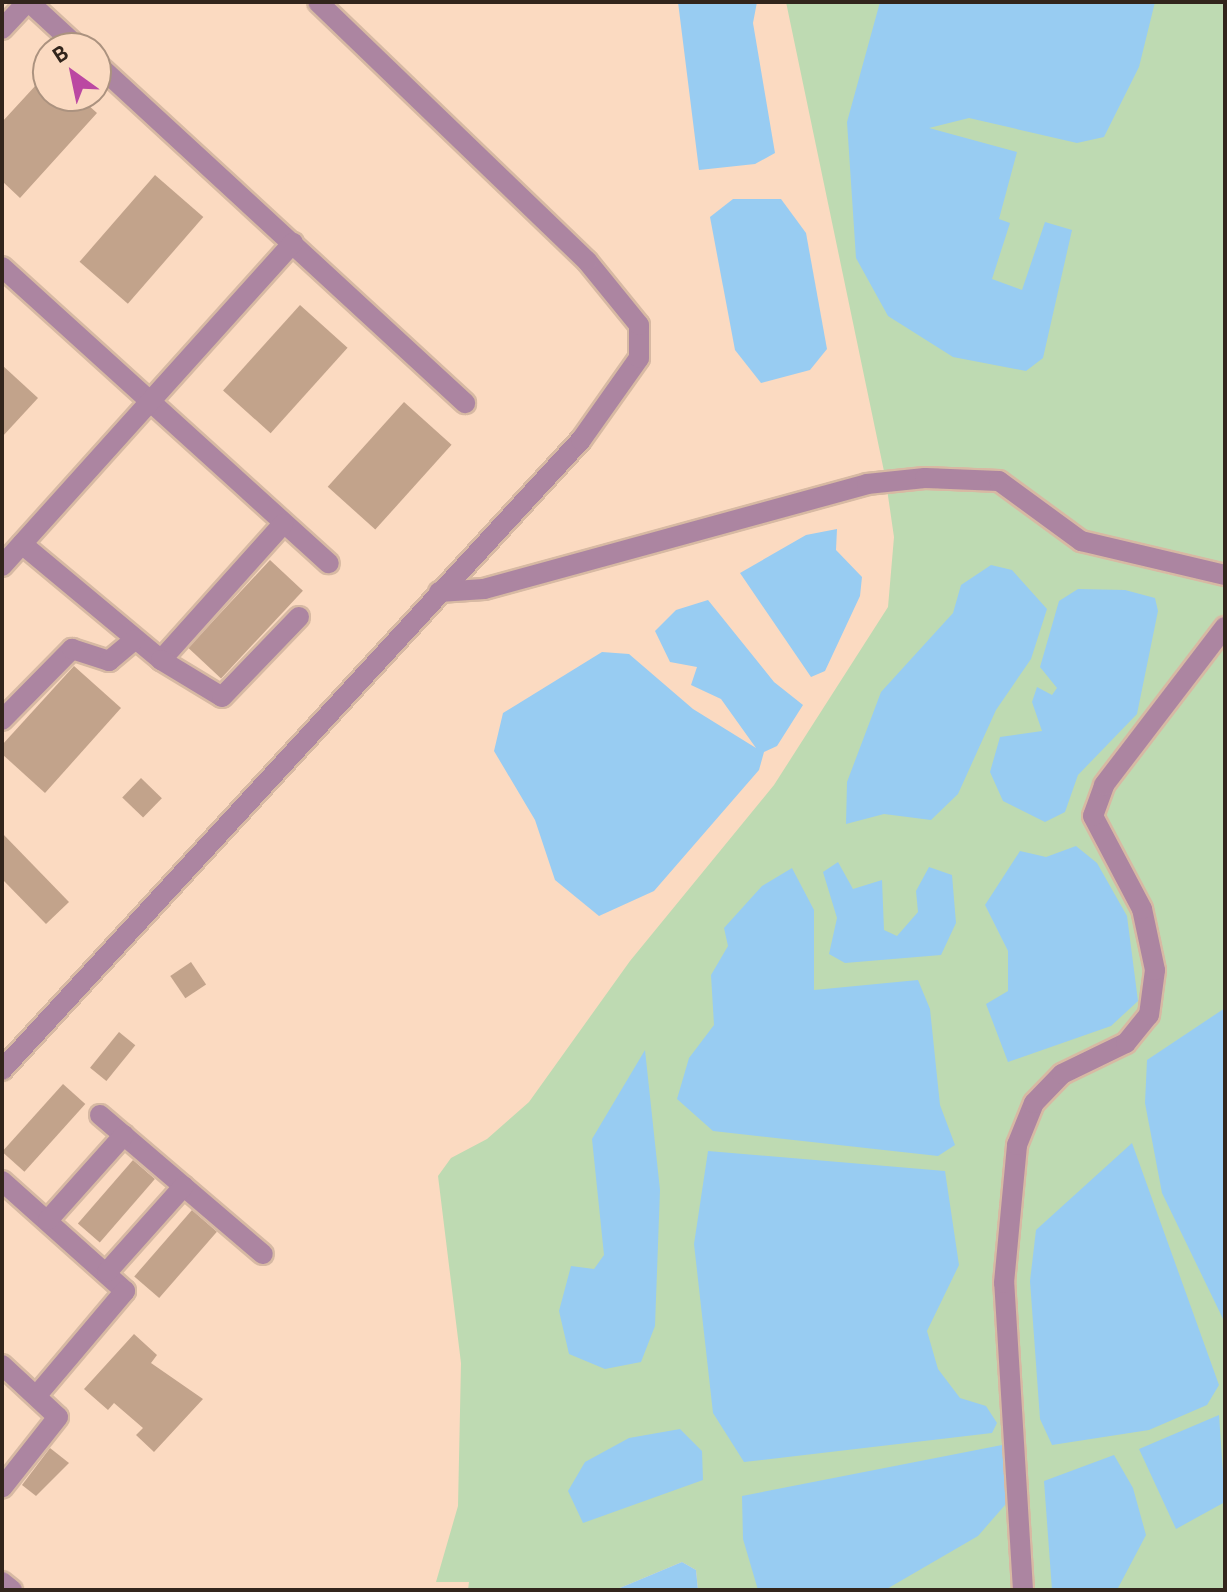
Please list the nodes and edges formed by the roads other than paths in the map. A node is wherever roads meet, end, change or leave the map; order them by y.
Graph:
1 (28, 2) edge
2 (318, 2) edge
3 (2, 29) edge
4 (61, 32) edge
5 (112, 78) edge
6 (293, 243) junction
7 (2, 267) edge
8 (465, 403) dead end
9 (151, 405) junction
10 (283, 524) junction
11 (22, 544) junction
12 (329, 563) dead end
13 (2, 566) edge
14 (1225, 575) edge
15 (439, 592) junction
16 (299, 617) dead end
17 (1225, 627) edge
18 (134, 640) junction
19 (161, 660) junction
20 (2, 720) edge
21 (5, 1062) edge
22 (100, 1115) dead end
23 (124, 1135) junction
24 (2, 1181) edge
25 (184, 1186) junction
26 (48, 1220) junction
27 (263, 1254) dead end
28 (107, 1272) junction
29 (2, 1365) edge
30 (37, 1395) junction
31 (2, 1488) edge
32 (2, 1582) edge
33 (12, 1590) edge
34 (1023, 1590) edge

1 - 3 street
1 - 4 street
2 - 15 street
5 - 6 street
6 - 8 street
6 - 9 street
7 - 9 street
9 - 10 street
9 - 11 street
10 - 12 street
10 - 19 street
11 - 13 street
11 - 18 street
14 - 15 street
15 - 21 street
16 - 19 street
17 - 34 street
18 - 19 street
18 - 20 street
22 - 23 street
23 - 25 street
23 - 26 street
24 - 26 street
25 - 27 street
25 - 28 street
26 - 28 street
28 - 30 street
29 - 30 street
30 - 31 street
32 - 33 street

